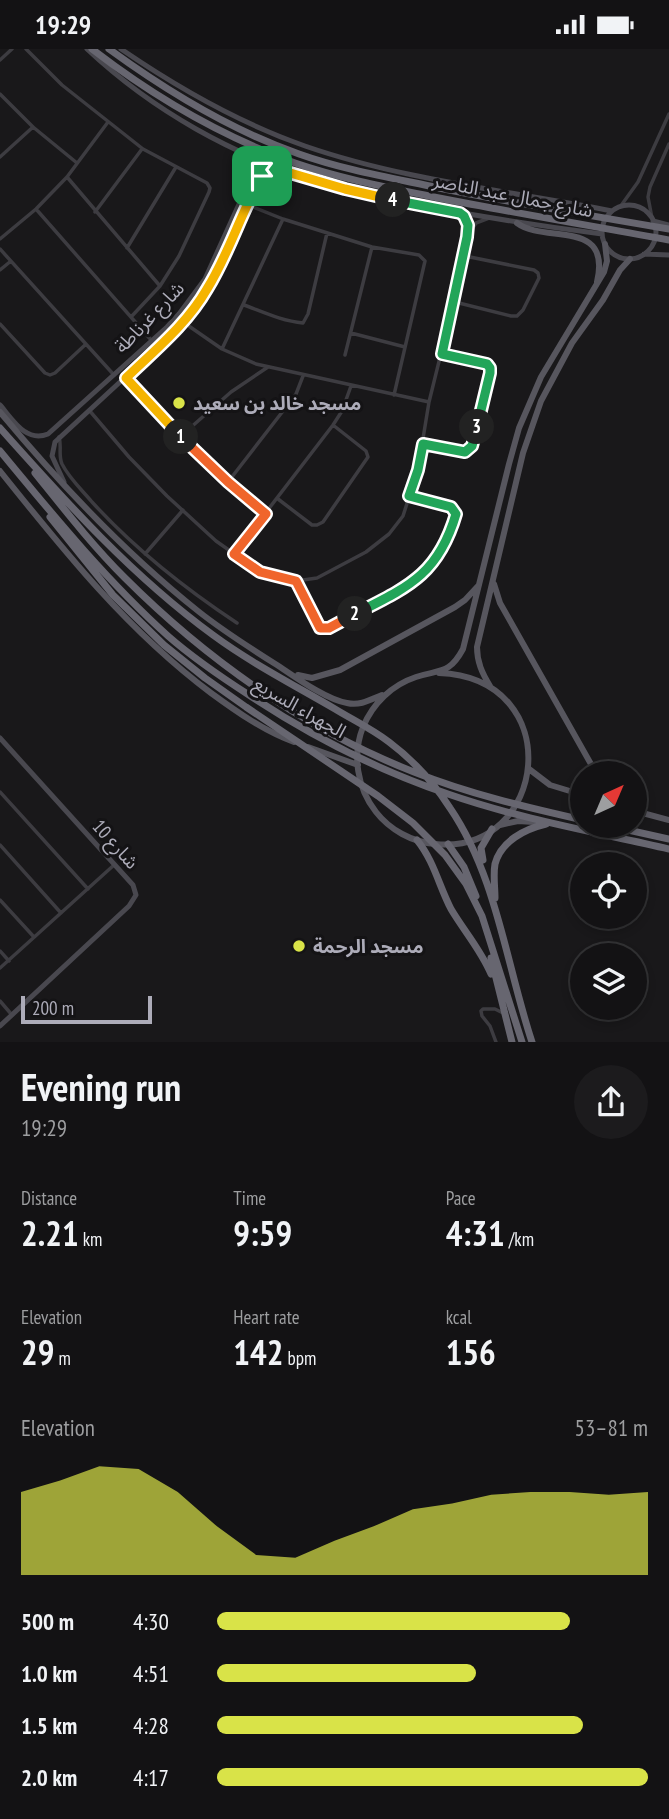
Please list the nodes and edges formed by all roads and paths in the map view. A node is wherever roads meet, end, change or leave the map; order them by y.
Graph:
1 (12, 49) edge
2 (26, 49) edge
3 (89, 49) edge
4 (109, 49) edge
5 (121, 49) edge
6 (0, 60) edge
7 (0, 94) edge
8 (669, 114) edge
9 (108, 122) junction
10 (33, 127) junction
11 (669, 144) edge
12 (234, 148) junction
13 (143, 149) junction
14 (0, 157) edge
15 (77, 163) junction
16 (176, 167) junction
17 (292, 173) junction
18 (66, 177) junction
19 (251, 177) junction
20 (260, 179) junction
21 (248, 205) junction
22 (620, 207) junction
23 (36, 209) junction
24 (612, 211) junction
25 (95, 212) junction
26 (460, 213) junction
27 (489, 218) junction
28 (283, 219) junction
29 (652, 220) junction
30 (517, 223) junction
31 (669, 227) edge
32 (327, 232) junction
33 (602, 233) junction
34 (467, 237) junction
35 (0, 239) edge
36 (669, 240) edge
37 (605, 244) junction
38 (372, 247) junction
39 (127, 248) junction
40 (0, 249) edge
41 (644, 254) junction
42 (669, 255) edge
43 (465, 256) junction
44 (631, 259) junction
45 (11, 261) junction
46 (0, 270) edge
47 (160, 286) junction
48 (200, 287) junction
49 (206, 291) junction
50 (593, 292) junction
51 (193, 296) junction
52 (200, 302) junction
53 (454, 302) junction
54 (244, 305) junction
55 (131, 317) junction
56 (183, 322) junction
57 (0, 324) edge
58 (351, 333) junction
59 (152, 341) junction
60 (86, 344) junction
61 (405, 347) junction
62 (222, 349) junction
63 (442, 354) junction
64 (345, 355) dead end
65 (268, 367) junction
66 (114, 375) junction
67 (303, 375) junction
68 (126, 378) junction
69 (351, 386) junction
70 (394, 395) junction
71 (429, 402) junction
72 (0, 405) edge
73 (89, 410) junction
74 (0, 412) edge
75 (334, 425) junction
76 (0, 430) edge
77 (54, 430) junction
78 (181, 436) junction
79 (59, 437) junction
80 (423, 444) junction
81 (0, 451) edge
82 (0, 471) edge
83 (228, 482) junction
84 (69, 492) junction
85 (409, 496) junction
86 (39, 499) junction
87 (278, 499) junction
88 (183, 510) junction
89 (266, 514) junction
90 (145, 554) junction
91 (234, 554) junction
92 (494, 579) junction
93 (296, 581) junction
94 (479, 585) junction
95 (474, 608) junction
96 (486, 611) junction
97 (237, 623) dead end
98 (285, 670) junction
99 (439, 673) junction
100 (491, 688) junction
101 (387, 693) junction
102 (0, 739) edge
103 (589, 761) edge
104 (358, 765) junction
105 (529, 769) junction
106 (570, 791) edge
107 (0, 792) edge
108 (648, 814) edge
109 (570, 817) edge
110 (669, 820) edge
111 (546, 824) junction
112 (495, 827) junction
113 (648, 834) edge
114 (669, 839) edge
115 (417, 841) junction
116 (0, 845) edge
117 (448, 845) junction
118 (669, 851) edge
119 (114, 865) junction
120 (484, 868) junction
121 (467, 872) junction
122 (88, 888) junction
123 (495, 898) junction
124 (0, 900) edge
125 (61, 913) junction
126 (34, 937) junction
127 (0, 951) edge
128 (9, 961) junction
129 (0, 968) edge
130 (498, 989) junction
131 (0, 1001) edge
132 (505, 1014) junction
133 (12, 1015) junction
134 (0, 1026) edge
135 (496, 1042) edge
136 (512, 1042) edge
137 (522, 1042) edge
138 (534, 1042) edge

1 - 6 street
2 - 9 street
3 - 12 street
3 - 36 highway, شارع جمال عبد الناصر
4 - 31 highway, شارع جمال عبد الناصر
5 - 24 street
7 - 10 street
8 - 22 street
9 - 13 street
9 - 15 street
10 - 14 street
10 - 15 street
11 - 29 street
12 - 17 street
12 - 19 street
13 - 16 street
13 - 25 street
15 - 18 street
16 - 39 street
16 - 47 street
17 - 20 street
17 - 26 street
18 - 23 street
18 - 25 street
19 - 20 street
19 - 48 street, شارع غرناطة
20 - 21 street, شارع غرناطة
21 - 28 street
21 - 49 street, شارع غرناطة
22 - 24 street
22 - 29 street
23 - 35 street
23 - 55 street
24 - 33 street
25 - 39 street
26 - 27 street
26 - 34 street
27 - 30 street
27 - 34 street
28 - 32 street
28 - 54 street
29 - 31 street
29 - 41 street
30 - 33 street
30 - 50 main road
32 - 38 street
32 - 54 street
33 - 37 street
34 - 43 street
37 - 44 street
37 - 50 main road
38 - 58 street
38 - 61 street
39 - 47 street
40 - 45 street
41 - 42 street
41 - 44 street
43 - 53 street
43 - 53 street
44 - 92 main road
45 - 46 street
45 - 60 street
47 - 55 street
48 - 49 street
48 - 51 street, شارع غرناطة
49 - 52 street, شارع غرناطة
50 - 94 main road
51 - 52 street
51 - 59 street, شارع غرناطة
52 - 56 street, شارع غرناطة
53 - 63 street
54 - 62 street
55 - 59 street
56 - 62 street
56 - 68 street, شارع غرناطة
57 - 60 street
58 - 61 street
58 - 64 street
59 - 66 street, شارع غرناطة
60 - 66 street
61 - 70 street
62 - 65 street
63 - 71 street
63 - 80 street
65 - 67 street
65 - 78 street
66 - 77 street, شارع غرناطة
67 - 69 street
67 - 83 street
68 - 73 street, شارع غرناطة
68 - 78 street
69 - 70 street
69 - 75 street
70 - 71 street
71 - 80 street
72 - 77 street
73 - 79 street, شارع غرناطة
73 - 88 street
74 - 84 main road, الجهراء السريع
75 - 87 street
75 - 87 street
76 - 109 highway, الجهراء السريع
76 - 120 highway
77 - 79 street
78 - 83 street
79 - 84 street
79 - 90 street
80 - 85 street
81 - 86 highway, الجهراء السريع
82 - 104 main road, الجهراء السريع
83 - 89 street
84 - 98 main road, الجهراء السريع
85 - 93 street
85 - 93 street
86 - 118 highway, الجهراء السريع
86 - 137 highway
87 - 89 street
88 - 90 street
88 - 91 street
89 - 91 street
90 - 97 street
91 - 93 street
92 - 96 main road
92 - 103 main road
94 - 95 main road
94 - 98 main road
95 - 96 main road
95 - 99 main road
96 - 100 main road
98 - 101 main road, الجهراء السريع
99 - 100 main road
99 - 101 main road
100 - 105 main road
101 - 104 main road
102 - 119 street, شارع 10
104 - 115 main road
105 - 106 main road
105 - 112 main road
107 - 122 street
108 - 110 main road
111 - 112 main road, الجهراء السريع
111 - 118 main road, الجهراء السريع
111 - 123 highway
112 - 117 main road
112 - 120 highway
113 - 114 highway
115 - 117 main road
115 - 130 highway
116 - 125 street
117 - 121 highway
119 - 122 street
119 - 133 street, شارع 10
120 - 121 highway
120 - 123 highway
120 - 138 highway
121 - 130 highway
122 - 125 street
123 - 138 highway
124 - 126 street
125 - 126 street
126 - 128 street
127 - 128 street
128 - 129 street
130 - 132 highway
131 - 133 street
132 - 135 street
132 - 136 highway
133 - 134 street, شارع 10

